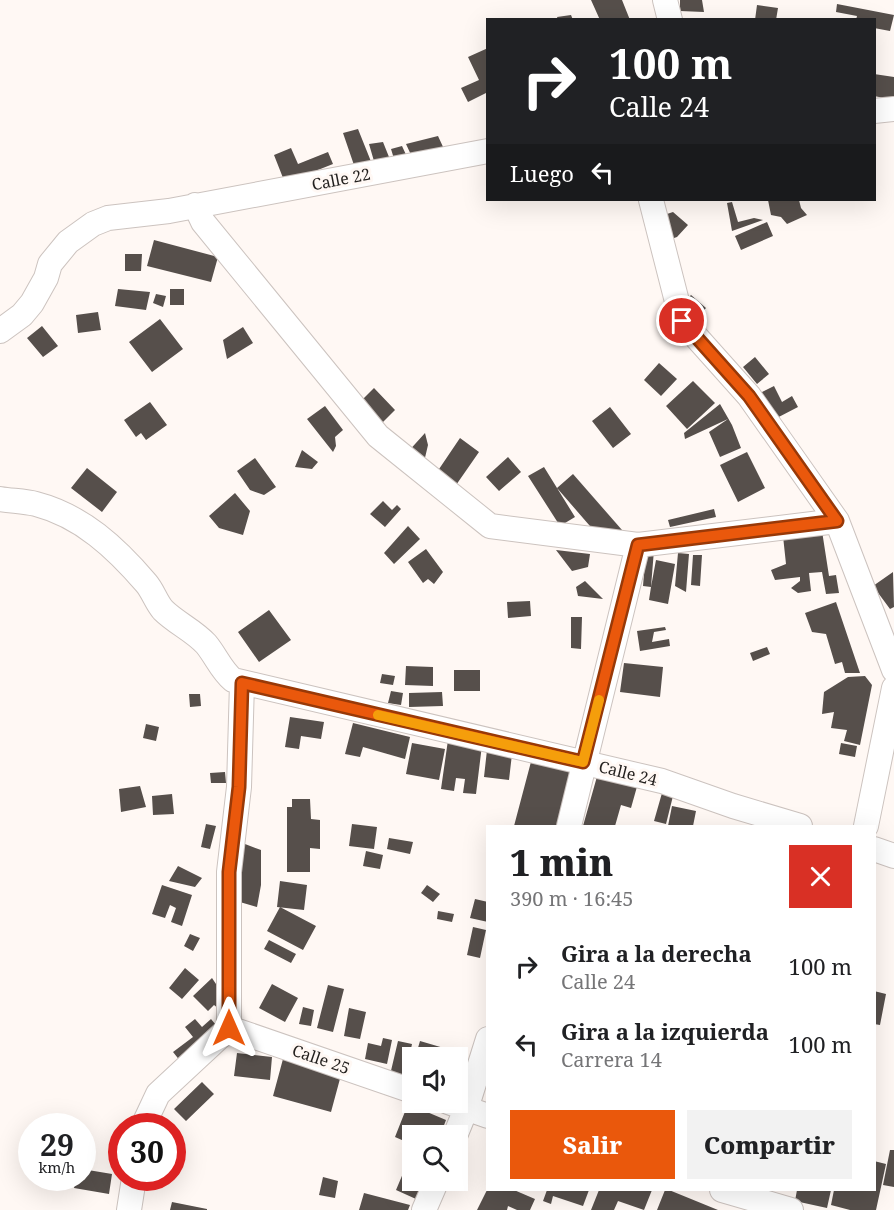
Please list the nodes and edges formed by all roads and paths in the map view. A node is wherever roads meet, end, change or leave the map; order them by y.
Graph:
1 (665, 0) edge
2 (670, 18) edge
3 (894, 109) edge
4 (876, 111) edge
5 (486, 151) edge
6 (651, 201) edge
7 (195, 205) junction
8 (0, 331) edge
9 (0, 499) edge
10 (837, 521) junction
11 (638, 545) junction
12 (894, 670) edge
13 (242, 683) junction
14 (894, 688) edge
15 (583, 762) junction
16 (569, 825) edge
17 (797, 825) edge
18 (866, 825) edge
19 (876, 850) edge
20 (894, 855) edge
21 (229, 1028) junction
22 (486, 1046) edge
23 (402, 1087) edge
24 (468, 1106) edge
25 (149, 1113) edge
26 (132, 1191) edge
27 (432, 1191) edge
28 (725, 1191) edge
29 (749, 1199) edge
30 (129, 1210) edge
31 (424, 1210) edge
32 (791, 1210) edge

1 - 2 street
3 - 4 street
5 - 7 street, Calle 22
6 - 10 street
7 - 8 street, Calle 22
7 - 11 street
9 - 13 street
10 - 11 street
10 - 12 street
11 - 15 street
13 - 15 street, Calle 24
13 - 21 street
14 - 18 street
15 - 16 street
15 - 17 street, Calle 24
19 - 20 street
21 - 23 street, Calle 25
21 - 25 street
22 - 24 street
26 - 30 street
27 - 31 street
28 - 29 street
29 - 32 street

